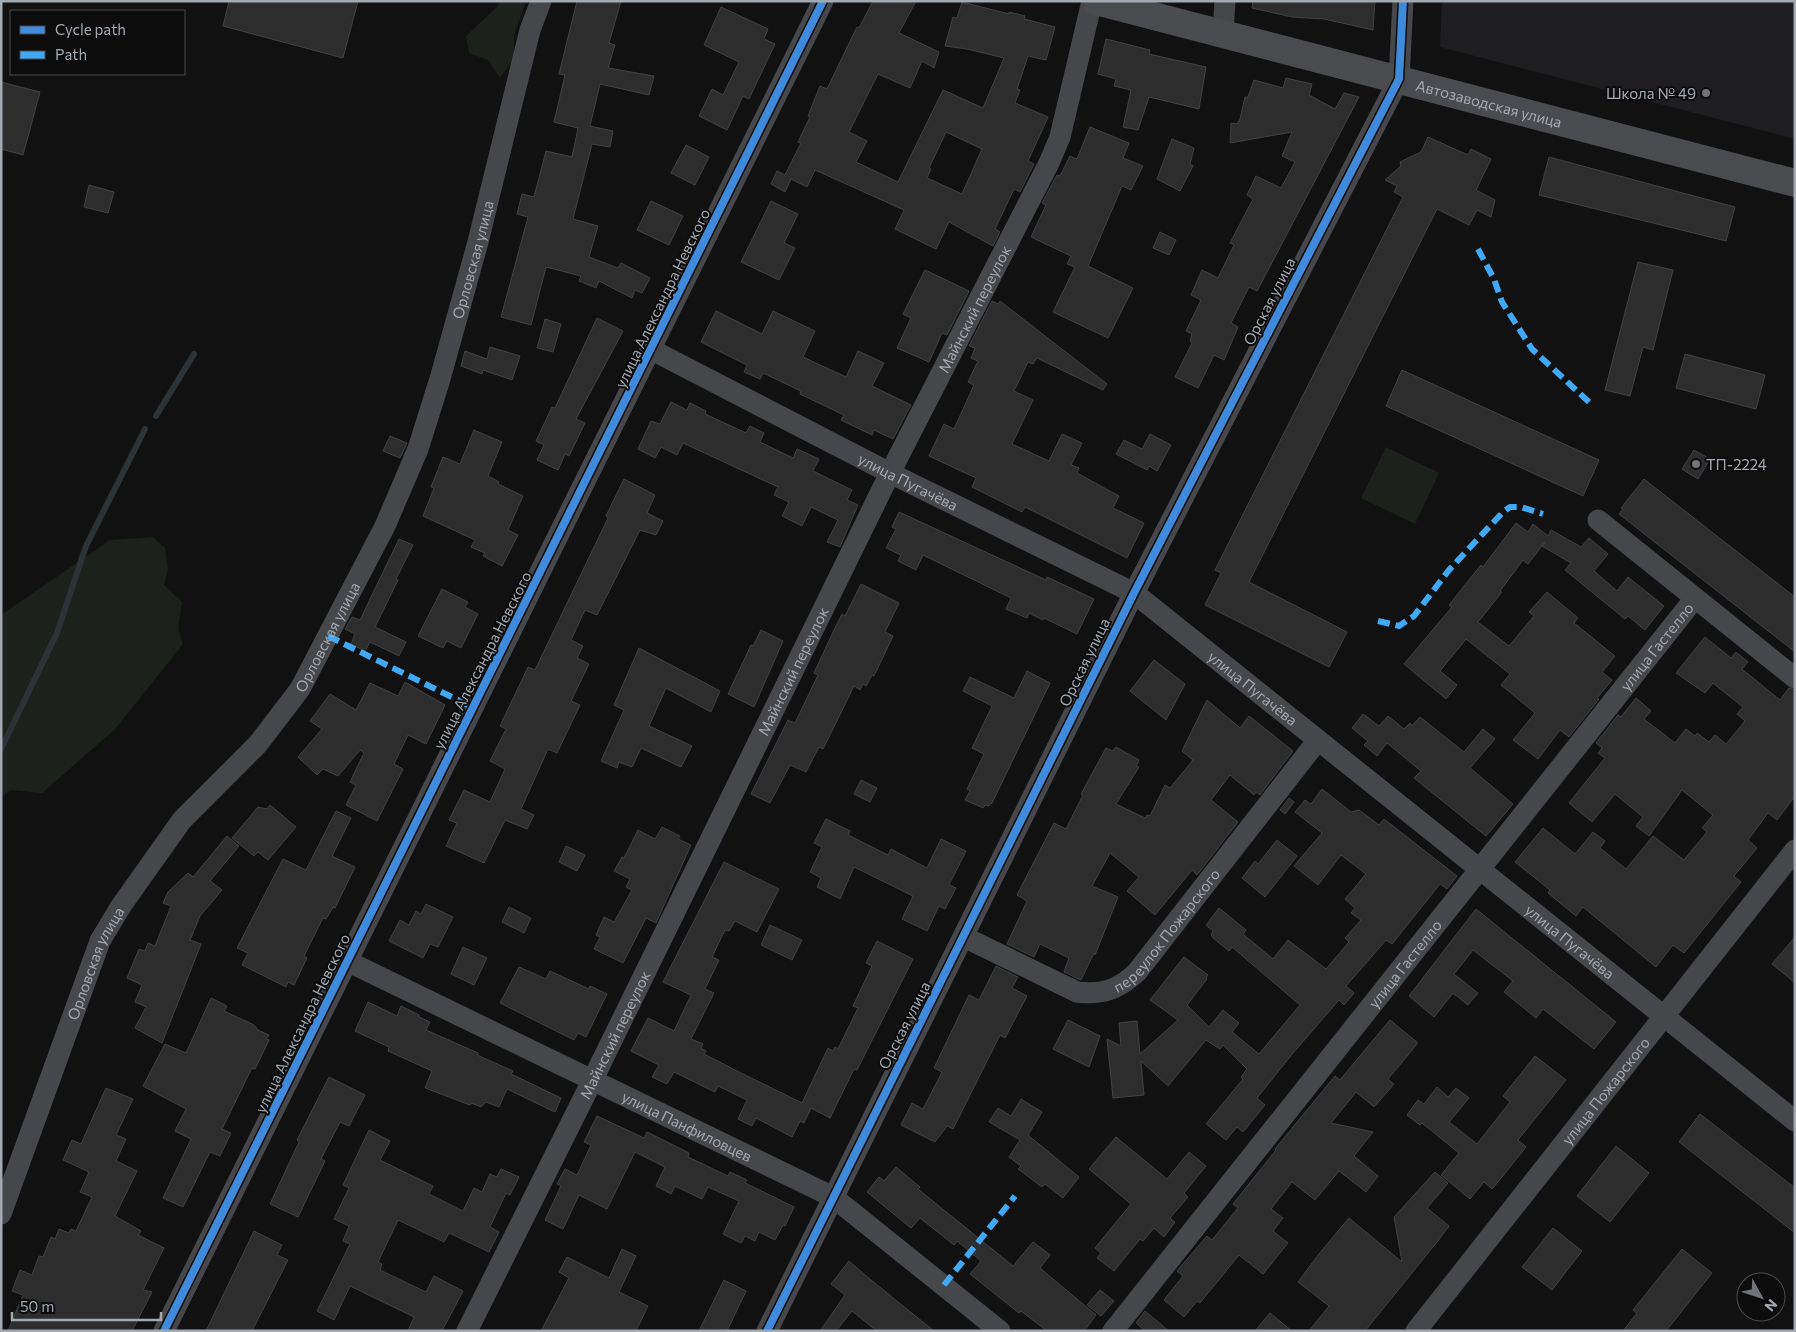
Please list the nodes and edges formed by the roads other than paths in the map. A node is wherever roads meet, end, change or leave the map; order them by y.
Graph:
1 (540, 1) edge
2 (823, 1) edge
3 (1092, 1) edge
4 (1096, 1) edge
5 (1225, 1) edge
6 (1403, 1) edge
7 (1223, 33) junction
8 (1398, 79) junction
9 (1795, 183) edge
10 (652, 350) junction
11 (890, 473) junction
12 (1598, 520) dead end
13 (1134, 593) junction
14 (1695, 598) junction
15 (1795, 678) edge
16 (1318, 740) junction
17 (1795, 850) edge
18 (1481, 869) junction
19 (964, 937) junction
20 (347, 961) junction
21 (1664, 1016) junction
22 (593, 1080) junction
23 (1795, 1121) edge
24 (833, 1197) junction
25 (1, 1214) edge
26 (164, 1331) edge
27 (467, 1331) edge
28 (767, 1331) edge
29 (1000, 1331) edge
30 (1113, 1331) edge
31 (1416, 1331) edge

1 - 25 street, Орловская улица
2 - 10 street, улица Александра Невского
3 - 11 street, Майнский переулок
4 - 7 street, Автозаводская улица
5 - 7 street
6 - 8 street, Орская улица
7 - 8 street, Автозаводская улица
8 - 9 street, Автозаводская улица
8 - 13 street, Орская улица
10 - 11 street, улица Пугачёва
10 - 20 street, улица Александра Невского
11 - 13 street, улица Пугачёва
11 - 22 street, Майнский переулок
12 - 14 street
13 - 16 street, улица Пугачёва
13 - 19 street, Орская улица
14 - 15 street
14 - 18 street, улица Гастелло
16 - 18 street, улица Пугачёва
16 - 19 street, переулок Пожарского
17 - 21 street, улица Пожарского
18 - 21 street, улица Пугачёва
18 - 30 street, улица Гастелло
19 - 24 street, Орская улица
20 - 22 street, улица Панфиловцев
20 - 26 street, улица Александра Невского
21 - 23 street, улица Пугачёва
21 - 31 street, улица Пожарского
22 - 24 street, улица Панфиловцев
22 - 27 street, Майнский переулок
24 - 28 street, Орская улица
24 - 29 street, улица Панфиловцев

